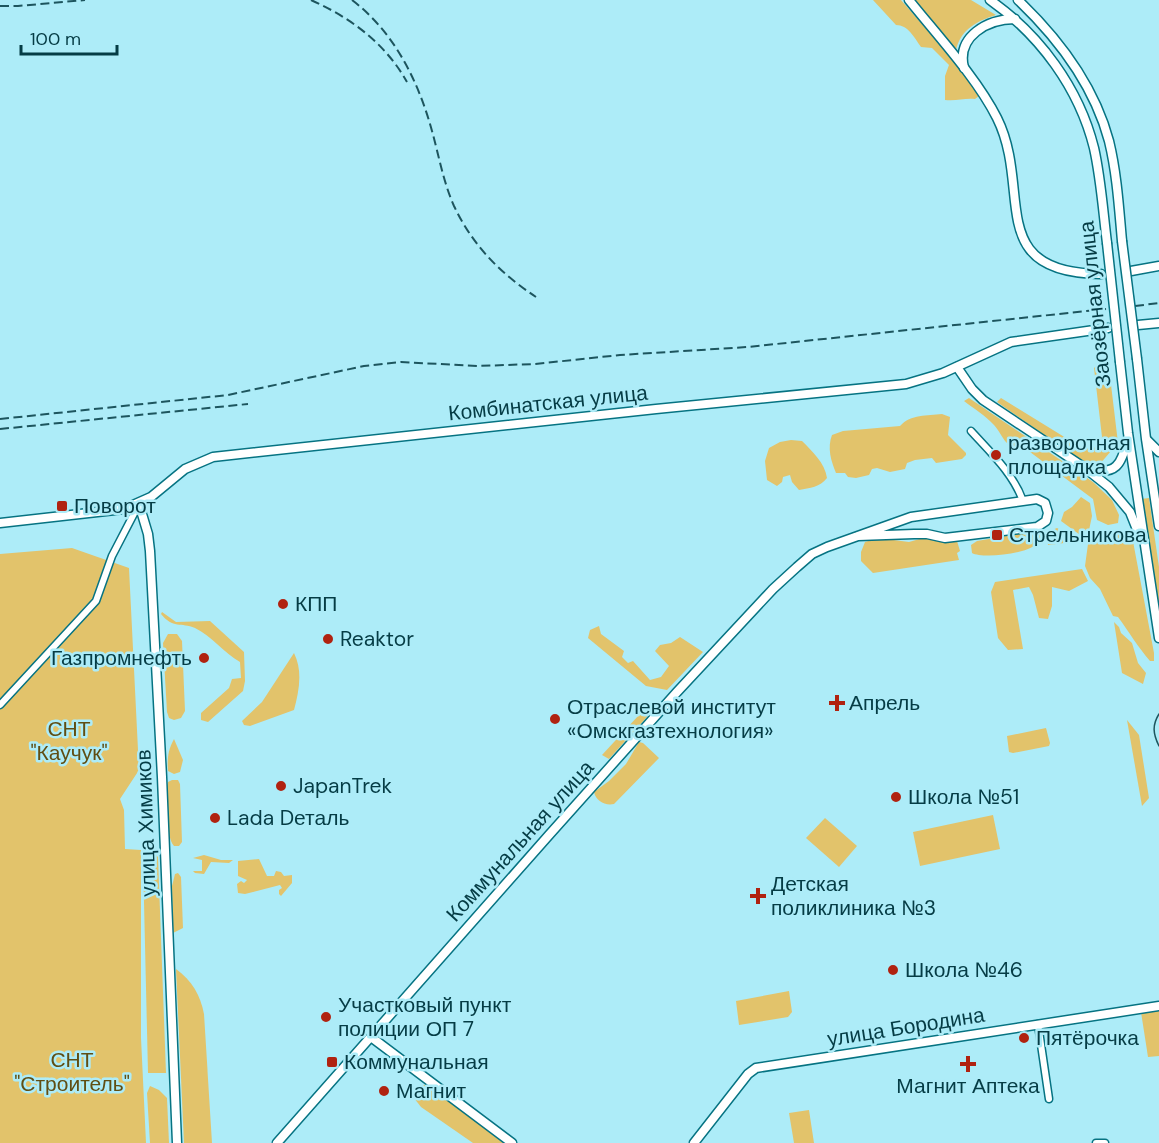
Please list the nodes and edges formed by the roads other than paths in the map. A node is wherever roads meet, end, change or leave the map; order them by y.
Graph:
1 (909, 0) edge
2 (990, 0) edge
3 (1018, 0) edge
4 (1015, 20) junction
5 (965, 71) junction
6 (1159, 266) edge
7 (1131, 271) dead end
8 (1101, 274) dead end
9 (1159, 323) edge
10 (1138, 325) dead end
11 (1108, 328) dead end
12 (957, 367) junction
13 (971, 431) dead end
14 (1128, 433) junction
15 (1146, 439) junction
16 (1159, 452) edge
17 (1085, 468) junction
18 (1023, 501) junction
19 (139, 504) junction
20 (0, 523) edge
21 (1159, 526) edge
22 (858, 536) junction
23 (1145, 550) junction
24 (1159, 638) edge
25 (0, 705) edge
26 (1159, 1006) edge
27 (1038, 1024) junction
28 (371, 1037) junction
29 (1049, 1099) dead end
30 (177, 1143) edge
31 (278, 1143) edge
32 (512, 1143) edge
33 (694, 1143) edge
34 (1096, 1143) edge
35 (1105, 1143) edge

1 - 5 main road, Заозёрная улица
2 - 4 main road, Заозёрная улица
3 - 15 main road, Заозёрная улица, bridge
4 - 5 main road
4 - 14 main road, Заозёрная улица, bridge
5 - 8 main road, Заозёрная улица
6 - 7 main road
9 - 10 main road
11 - 12 main road, Комбинатская улица
12 - 17 main road
12 - 19 main road, Комбинатская улица
13 - 18 street
14 - 17 main road
14 - 23 main road, Заозёрная улица
15 - 16 main road
15 - 21 main road, Заозёрная улица
17 - 23 main road
18 - 22 main road, Коммунальная улица
18 - 22 main road, Коммунальная улица
19 - 20 main road, Комбинатская улица
19 - 25 street
19 - 30 main road, улица Химиков
22 - 28 main road, Коммунальная улица
23 - 24 main road, Заозёрная улица
26 - 27 main road, улица Бородина
27 - 29 street
27 - 33 main road, улица Бородина
28 - 31 main road, Коммунальная улица
28 - 32 main road
34 - 35 street

